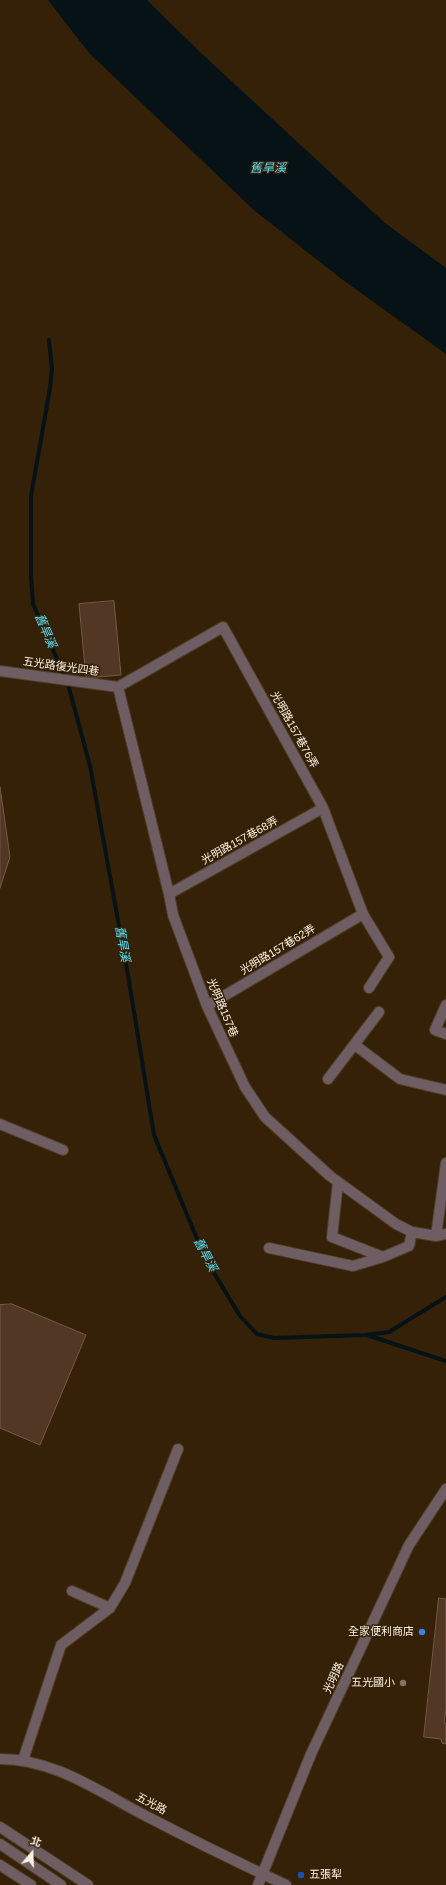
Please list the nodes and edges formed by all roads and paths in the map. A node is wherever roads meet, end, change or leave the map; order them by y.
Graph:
1 (0, 671) edge
2 (118, 687) junction
3 (323, 808) junction
4 (169, 894) junction
5 (362, 914) junction
6 (369, 988) dead end
7 (446, 1005) edge
8 (207, 1006) junction
9 (379, 1012) dead end
10 (446, 1034) edge
11 (355, 1045) junction
12 (328, 1079) dead end
13 (446, 1090) edge
14 (0, 1124) edge
15 (63, 1150) dead end
16 (446, 1163) edge
17 (338, 1182) junction
18 (412, 1232) junction
19 (441, 1235) edge
20 (269, 1248) dead end
21 (383, 1257) junction
22 (178, 1449) dead end
23 (446, 1489) edge
24 (72, 1591) dead end
25 (110, 1608) junction
26 (0, 1759) edge
27 (23, 1760) junction
28 (0, 1827) edge
29 (0, 1844) edge
30 (0, 1865) edge
31 (263, 1874) junction
32 (31, 1885) edge
33 (61, 1885) edge
34 (88, 1885) edge
35 (258, 1885) edge
36 (286, 1885) edge

1 - 2 street, 五光路復光四巷
2 - 3 street, 光明路157巷76弄
2 - 4 street, 光明路157巷
3 - 4 street, 光明路157巷68弄
3 - 5 street, 光明路157巷76弄
4 - 8 street, 光明路157巷
5 - 6 street, 光明路157巷76弄
5 - 8 street, 光明路157巷62弄
7 - 10 street
8 - 17 street, 光明路157巷
9 - 11 street
11 - 12 street
11 - 13 street
14 - 15 street
16 - 19 street
17 - 18 street, 光明路157巷
17 - 21 street
18 - 19 street, 光明路157巷
18 - 21 street
20 - 21 street
22 - 25 street
23 - 31 street, 光明路
24 - 25 street
25 - 27 street
26 - 27 street, 五光路
27 - 31 street, 五光路
28 - 34 street
29 - 33 street
30 - 32 street
31 - 35 street, 光明路
31 - 36 street, 五光路

